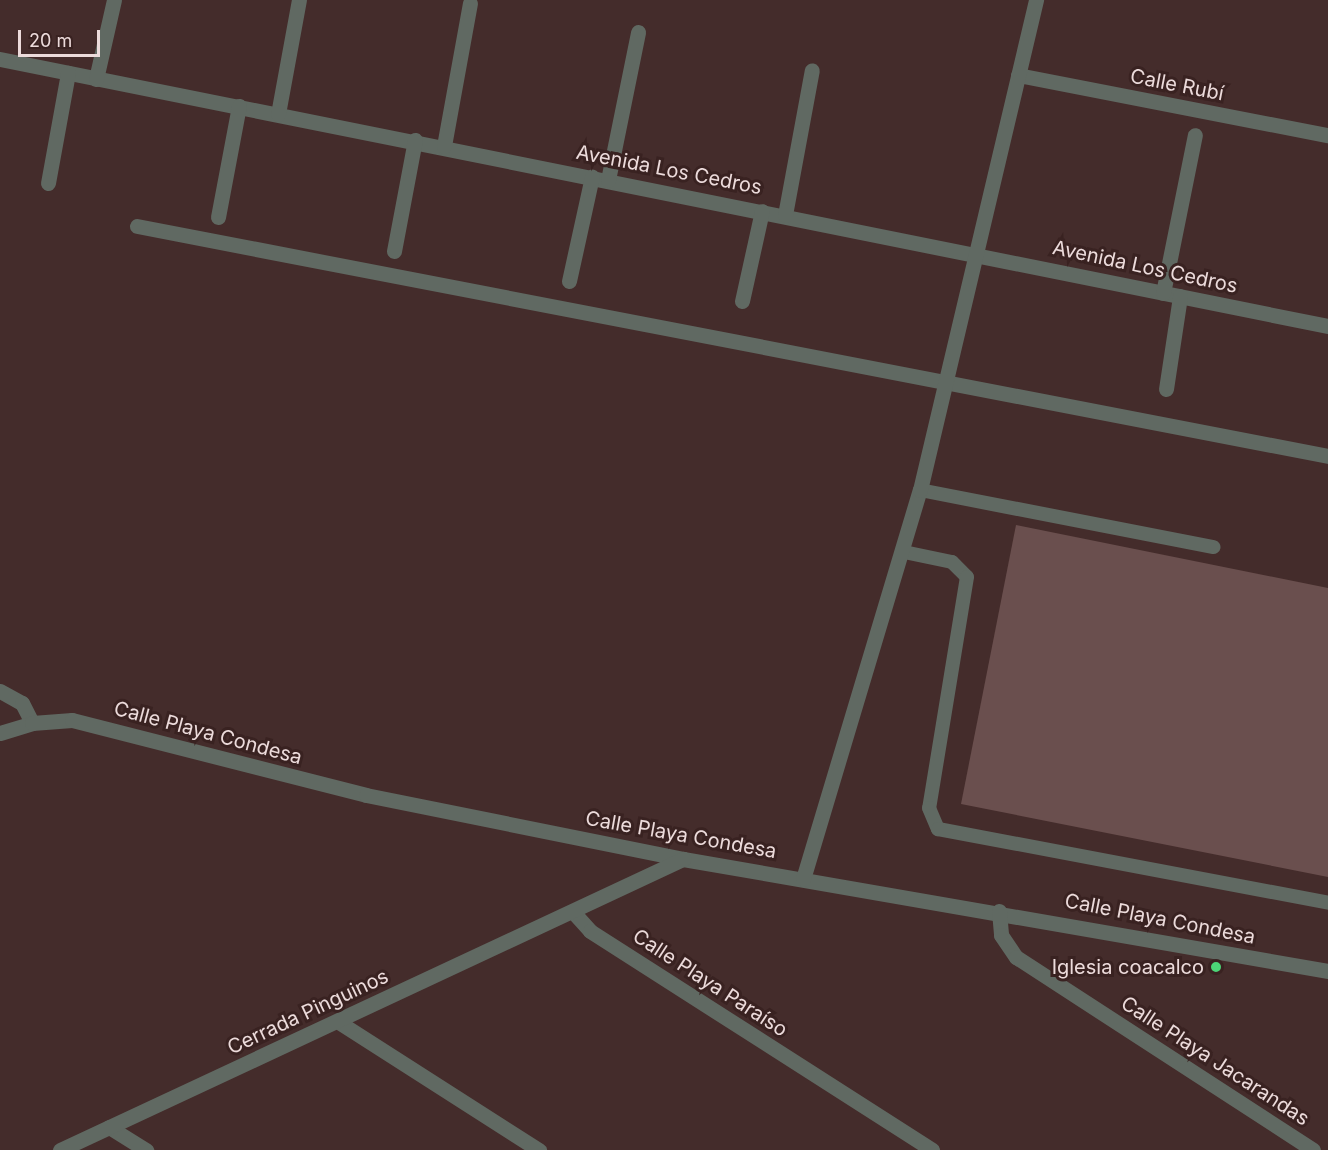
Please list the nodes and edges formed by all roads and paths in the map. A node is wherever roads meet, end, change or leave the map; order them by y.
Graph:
1 (114, 0) edge
2 (299, 0) edge
3 (1036, 0) edge
4 (470, 3) dead end
5 (639, 32) dead end
6 (0, 59) edge
7 (812, 70) dead end
8 (68, 73) junction
9 (1018, 75) junction
10 (96, 79) junction
11 (239, 106) junction
12 (278, 114) junction
13 (1195, 135) dead end
14 (1328, 135) edge
15 (415, 140) junction
16 (444, 146) junction
17 (592, 176) junction
18 (608, 180) junction
19 (48, 183) dead end
20 (762, 211) junction
21 (785, 215) junction
22 (218, 217) dead end
23 (137, 226) dead end
24 (394, 250) dead end
25 (976, 254) junction
26 (569, 281) dead end
27 (1163, 293) junction
28 (1180, 296) junction
29 (742, 301) dead end
30 (1328, 326) edge
31 (948, 383) junction
32 (1166, 389) dead end
33 (1328, 456) edge
34 (921, 490) junction
35 (1214, 547) dead end
36 (904, 552) junction
37 (0, 691) edge
38 (32, 723) junction
39 (0, 733) edge
40 (683, 859) junction
41 (804, 879) junction
42 (1328, 903) edge
43 (999, 911) junction
44 (574, 913) junction
45 (1328, 971) edge
46 (337, 1021) junction
47 (109, 1126) junction
48 (60, 1150) edge
49 (146, 1150) edge
50 (538, 1150) edge
51 (932, 1150) edge
52 (1312, 1150) edge

1 - 10 street
2 - 12 street
3 - 9 street
4 - 16 street
5 - 18 street
6 - 8 street, Avenida Los Cedros
7 - 21 street
8 - 10 street, Avenida Los Cedros
8 - 19 street
9 - 14 street, Calle Rubí
9 - 25 street
10 - 11 street, Avenida Los Cedros
11 - 12 street, Avenida Los Cedros
11 - 22 street
12 - 15 street, Avenida Los Cedros
13 - 27 street
15 - 16 street, Avenida Los Cedros
15 - 24 street
16 - 17 street, Avenida Los Cedros
17 - 18 street, Avenida Los Cedros
17 - 26 street
18 - 20 street, Avenida Los Cedros
20 - 21 street, Avenida Los Cedros
20 - 29 street
21 - 25 street, Avenida Los Cedros
23 - 31 street
25 - 27 street, Avenida Los Cedros
25 - 31 street
27 - 28 street, Avenida Los Cedros
28 - 30 street, Avenida Los Cedros
28 - 32 street
31 - 33 street
31 - 34 street
34 - 35 lane
34 - 36 street
36 - 41 street
36 - 42 lane
37 - 38 street
38 - 39 street, Calle Playa Condesa
38 - 40 street, Calle Playa Condesa
40 - 41 street, Calle Playa Condesa
40 - 44 street
41 - 43 street, Calle Playa Condesa
43 - 45 street, Calle Playa Condesa
43 - 52 street, Calle Playa Jacarandas
44 - 46 street, Cerrada Pinguinos
44 - 51 street, Calle Playa Paraíso
46 - 47 street, Cerrada Pinguinos
46 - 50 street
47 - 48 street, Cerrada Pinguinos
47 - 49 street

